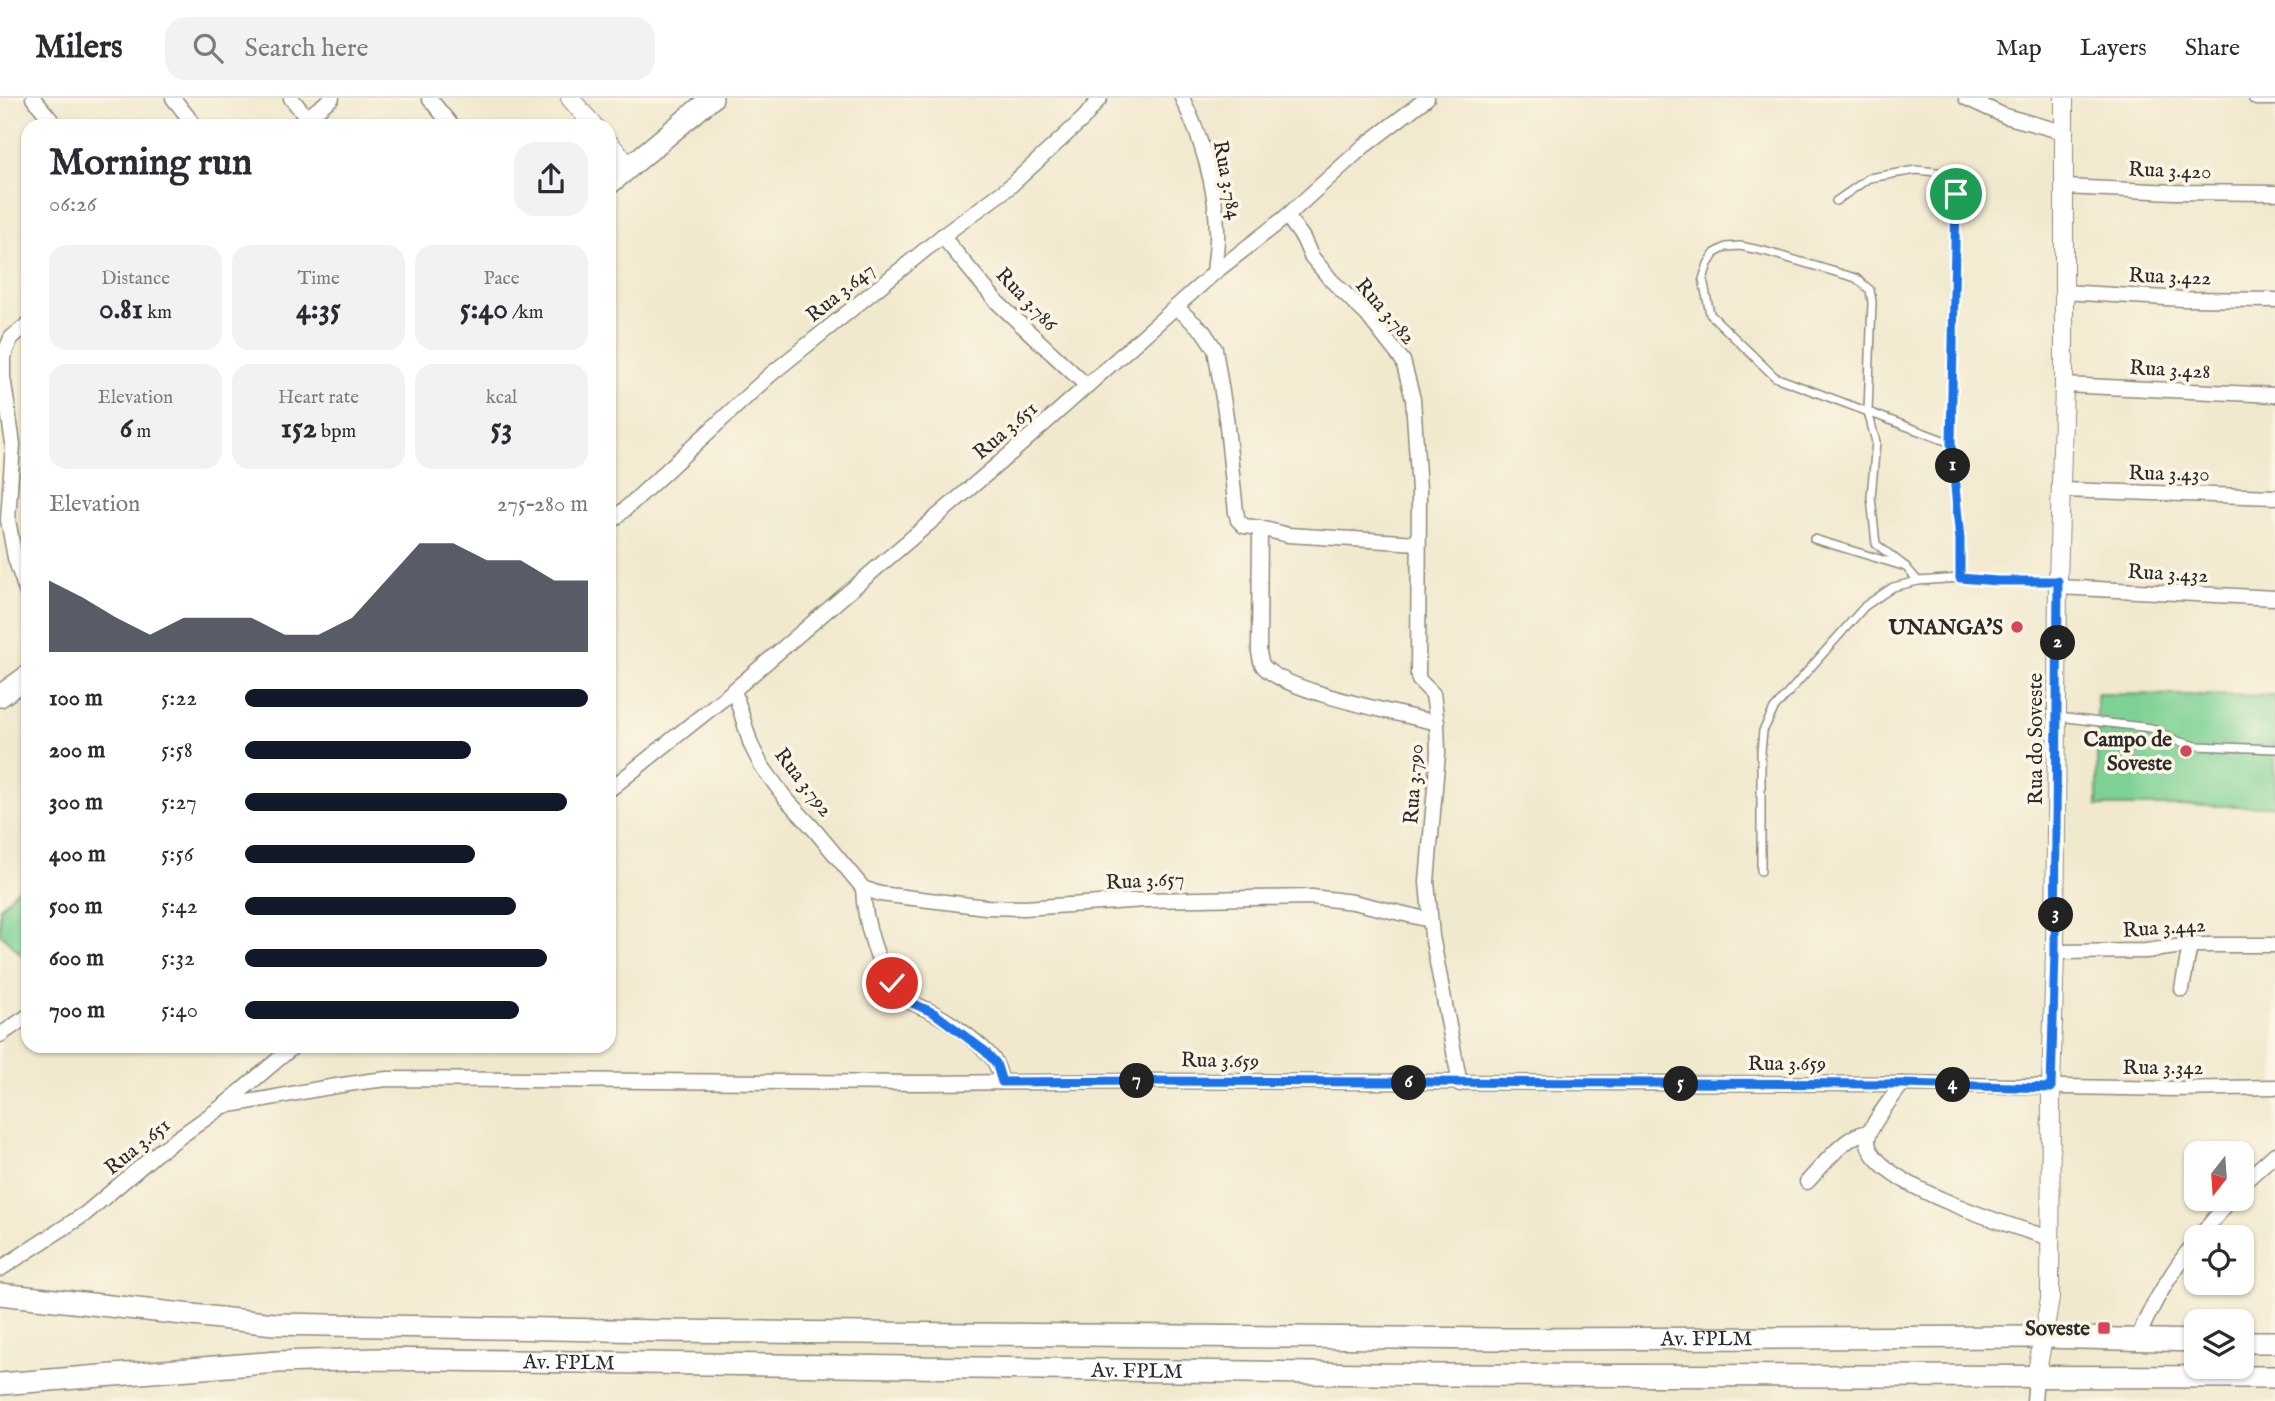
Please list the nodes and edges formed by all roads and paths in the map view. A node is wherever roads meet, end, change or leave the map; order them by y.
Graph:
1 (33, 98) edge
2 (173, 98) edge
3 (291, 98) edge
4 (332, 98) edge
5 (429, 98) edge
6 (570, 98) edge
7 (712, 98) edge
8 (1100, 98) edge
9 (1182, 98) edge
10 (1427, 98) edge
11 (1966, 98) edge
12 (2064, 98) edge
13 (2256, 98) edge
14 (2275, 98) edge
15 (50, 119) edge
16 (190, 119) edge
17 (304, 119) edge
18 (310, 119) edge
19 (446, 119) edge
20 (588, 119) edge
21 (2063, 132) junction
22 (616, 151) edge
23 (630, 167) junction
24 (616, 178) edge
25 (2063, 187) junction
26 (2275, 193) edge
27 (1836, 201) dead end
28 (1287, 216) junction
29 (942, 236) junction
30 (1214, 273) junction
31 (2063, 292) junction
32 (2275, 300) edge
33 (1176, 307) junction
34 (21, 330) edge
35 (2064, 384) junction
36 (1087, 386) junction
37 (2275, 395) edge
38 (4, 411) edge
39 (1868, 412) junction
40 (1951, 443) junction
41 (1419, 490) joint
42 (2062, 490) junction
43 (2275, 497) edge
44 (616, 518) edge
45 (1260, 527) junction
46 (1814, 539) dead end
47 (1418, 543) junction
48 (1906, 567) junction
49 (21, 576) edge
50 (1960, 578) junction
51 (1918, 581) junction
52 (2058, 584) junction
53 (2275, 598) edge
54 (21, 681) edge
55 (734, 690) junction
56 (0, 696) edge
57 (2058, 717) junction
58 (1437, 723) junction
59 (2275, 750) edge
60 (616, 783) edge
61 (1761, 871) dead end
62 (863, 888) junction
63 (1430, 920) junction
64 (2190, 945) junction
65 (2275, 945) edge
66 (2055, 952) junction
67 (2182, 989) dead end
68 (21, 1021) edge
69 (0, 1035) edge
70 (286, 1053) edge
71 (1002, 1082) junction
72 (1460, 1083) junction
73 (1902, 1084) junction
74 (2275, 1087) edge
75 (2051, 1088) junction
76 (223, 1106) junction
77 (1869, 1132) junction
78 (2275, 1154) edge
79 (2254, 1173) edge
80 (1807, 1182) dead end
81 (2221, 1211) edge
82 (2210, 1225) edge
83 (2050, 1238) junction
84 (2184, 1258) edge
85 (0, 1269) edge
86 (0, 1294) edge
87 (579, 1330) junction
88 (2045, 1337) junction
89 (2137, 1340) junction
90 (2184, 1341) edge
91 (2254, 1342) edge
92 (2275, 1342) edge
93 (579, 1362) junction
94 (2036, 1377) junction
95 (2275, 1377) edge
96 (0, 1384) edge
97 (2034, 1401) edge

1 - 15 street
2 - 16 street
3 - 17 street
4 - 18 street
5 - 19 street
6 - 20 street
7 - 23 main road
8 - 29 street, Rua 3.647
9 - 30 street, Rua 3.784
10 - 28 street, Rua 3.651
11 - 21 street
12 - 21 street, Rua do Soveste
13 - 14 street
21 - 25 street, Rua do Soveste
22 - 23 street
23 - 24 main road
25 - 26 street, Rua 3.420
25 - 31 street, Rua do Soveste
27 - 40 lane
28 - 30 street, Rua 3.651
28 - 41 street, Rua 3.782
29 - 36 street, Rua 3.786
29 - 44 street, Rua 3.647
30 - 33 street, Rua 3.651
31 - 32 street, Rua 3.422
31 - 35 street, Rua do Soveste
33 - 36 street, Rua 3.651
33 - 45 street
34 - 38 street
35 - 37 street, Rua 3.428
35 - 42 street, Rua do Soveste
36 - 55 street, Rua 3.651
38 - 49 street
39 - 39 lane
39 - 40 lane
39 - 48 lane
40 - 50 lane
41 - 47 street, Rua 3.790
42 - 43 street, Rua 3.430
42 - 52 street, Rua do Soveste
45 - 47 street
45 - 58 street
46 - 48 lane
47 - 58 street, Rua 3.790
48 - 51 lane
50 - 51 lane
50 - 52 lane
51 - 61 lane
52 - 53 street, Rua 3.432
52 - 57 street, Rua do Soveste
54 - 56 main road
55 - 60 street, Rua 3.651
55 - 62 street, Rua 3.792
57 - 59 lane
57 - 66 street, Rua do Soveste
58 - 63 street, Rua 3.790
62 - 63 street, Rua 3.657
62 - 71 street
63 - 72 street, Rua 3.790
64 - 65 street, Rua 3.442
64 - 66 street, Rua 3.442
64 - 67 street
66 - 75 street, Rua do Soveste
68 - 69 street
70 - 76 street, Rua 3.651
71 - 72 street, Rua 3.659
71 - 76 street, Rua 3.659
72 - 73 street, Rua 3.659
73 - 75 street, Rua 3.659
73 - 77 street
74 - 75 street, Rua 3.342
75 - 83 street, Rua do Soveste
76 - 85 street, Rua 3.651
77 - 80 street
77 - 83 street
78 - 79 street
81 - 82 street
83 - 88 street, Rua do Soveste
84 - 89 street
86 - 87 main road, Av. FPLM
87 - 88 main road, Av. FPLM
87 - 93 main road
88 - 89 main road, Av. FPLM
88 - 94 street, Rua do Soveste
89 - 90 main road, Av. FPLM
91 - 92 main road
93 - 94 main road, Av. FPLM
93 - 96 main road, Av. FPLM
94 - 95 main road, Av. FPLM
94 - 97 street

